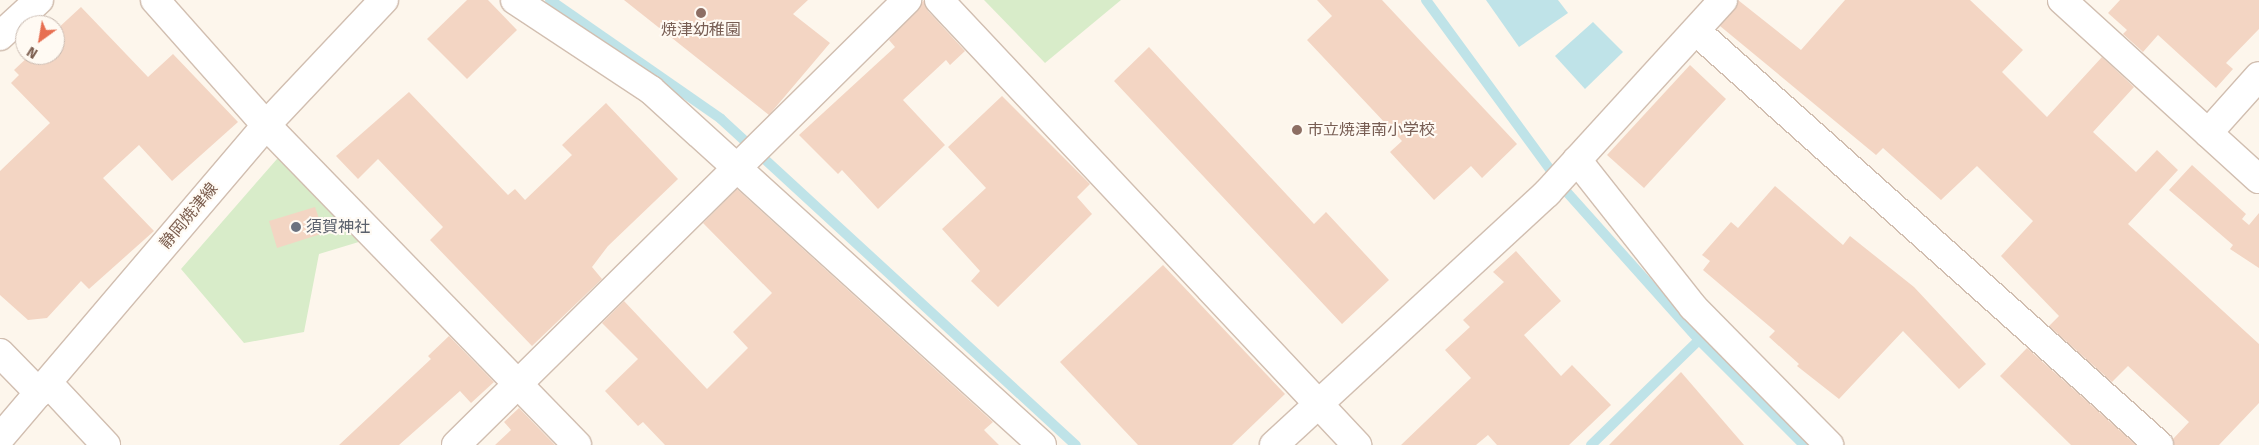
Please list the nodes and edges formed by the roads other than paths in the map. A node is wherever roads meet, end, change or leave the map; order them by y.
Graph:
1 (39, 0) edge
2 (155, 0) edge
3 (384, 0) edge
4 (515, 0) edge
5 (907, 0) edge
6 (939, 0) edge
7 (1723, 0) edge
8 (2062, 0) edge
9 (1696, 31) junction
10 (0, 36) edge
11 (2259, 76) edge
12 (266, 124) junction
13 (2208, 133) junction
14 (1577, 160) junction
15 (736, 168) junction
16 (2259, 180) edge
17 (0, 353) edge
18 (518, 383) junction
19 (43, 388) junction
20 (1317, 404) junction
21 (0, 438) edge
22 (106, 445) edge
23 (456, 445) edge
24 (577, 445) edge
25 (1042, 445) edge
26 (1274, 445) edge
27 (1357, 445) edge
28 (1829, 445) edge
29 (2159, 445) edge

1 - 10 street
2 - 12 street
3 - 12 street, 静岡焼津線
4 - 15 street
5 - 15 street
6 - 20 street
7 - 9 street
8 - 13 street
9 - 14 street
9 - 29 street
11 - 13 street
12 - 18 street
12 - 19 street, 静岡焼津線
13 - 16 street
14 - 20 street
14 - 28 street
15 - 18 street
15 - 25 street
17 - 19 street
18 - 23 street
18 - 24 street
19 - 21 street, 静岡焼津線
19 - 22 street
20 - 26 street
20 - 27 street

